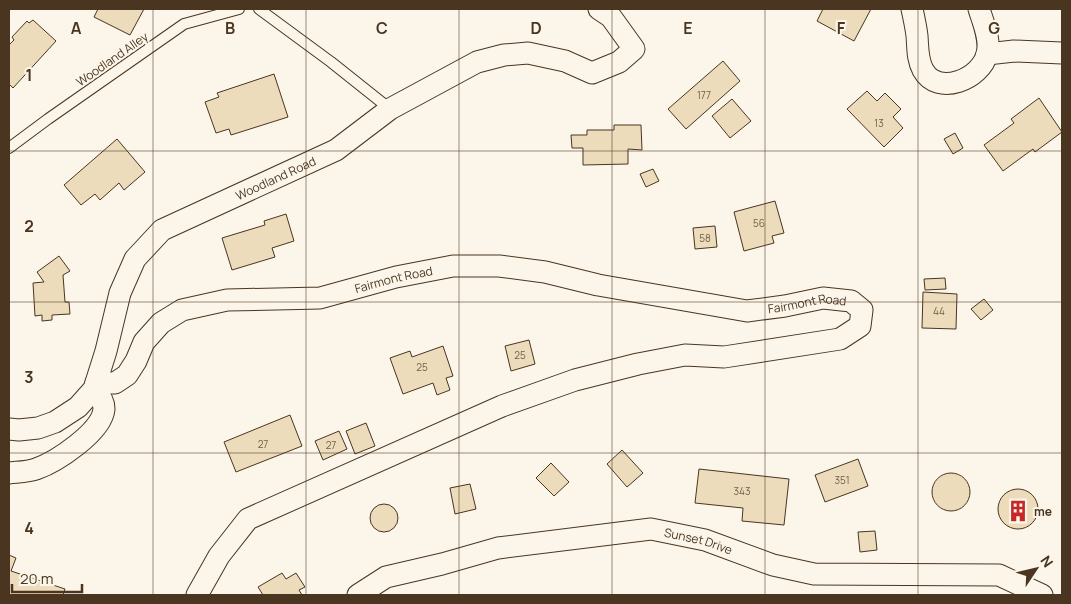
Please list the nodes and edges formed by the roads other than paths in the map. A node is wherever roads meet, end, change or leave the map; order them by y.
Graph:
1 (239, 9) edge
2 (258, 9) edge
3 (599, 9) edge
4 (912, 9) edge
5 (978, 9) edge
6 (1062, 53) edge
7 (987, 54) junction
8 (390, 109) junction
9 (9, 148) edge
10 (95, 386) junction
11 (9, 429) edge
12 (9, 473) edge
13 (197, 595) edge
14 (358, 595) edge
15 (1042, 595) edge

1 - 9 lane, Woodland Alley
2 - 8 lane
3 - 8 street, Woodland Road
4 - 7 street
5 - 7 street
6 - 7 street
8 - 10 street, Woodland Road
10 - 11 street, Woodland Road
10 - 12 street
10 - 13 street, Fairmont Road
14 - 15 street, Sunset Drive

